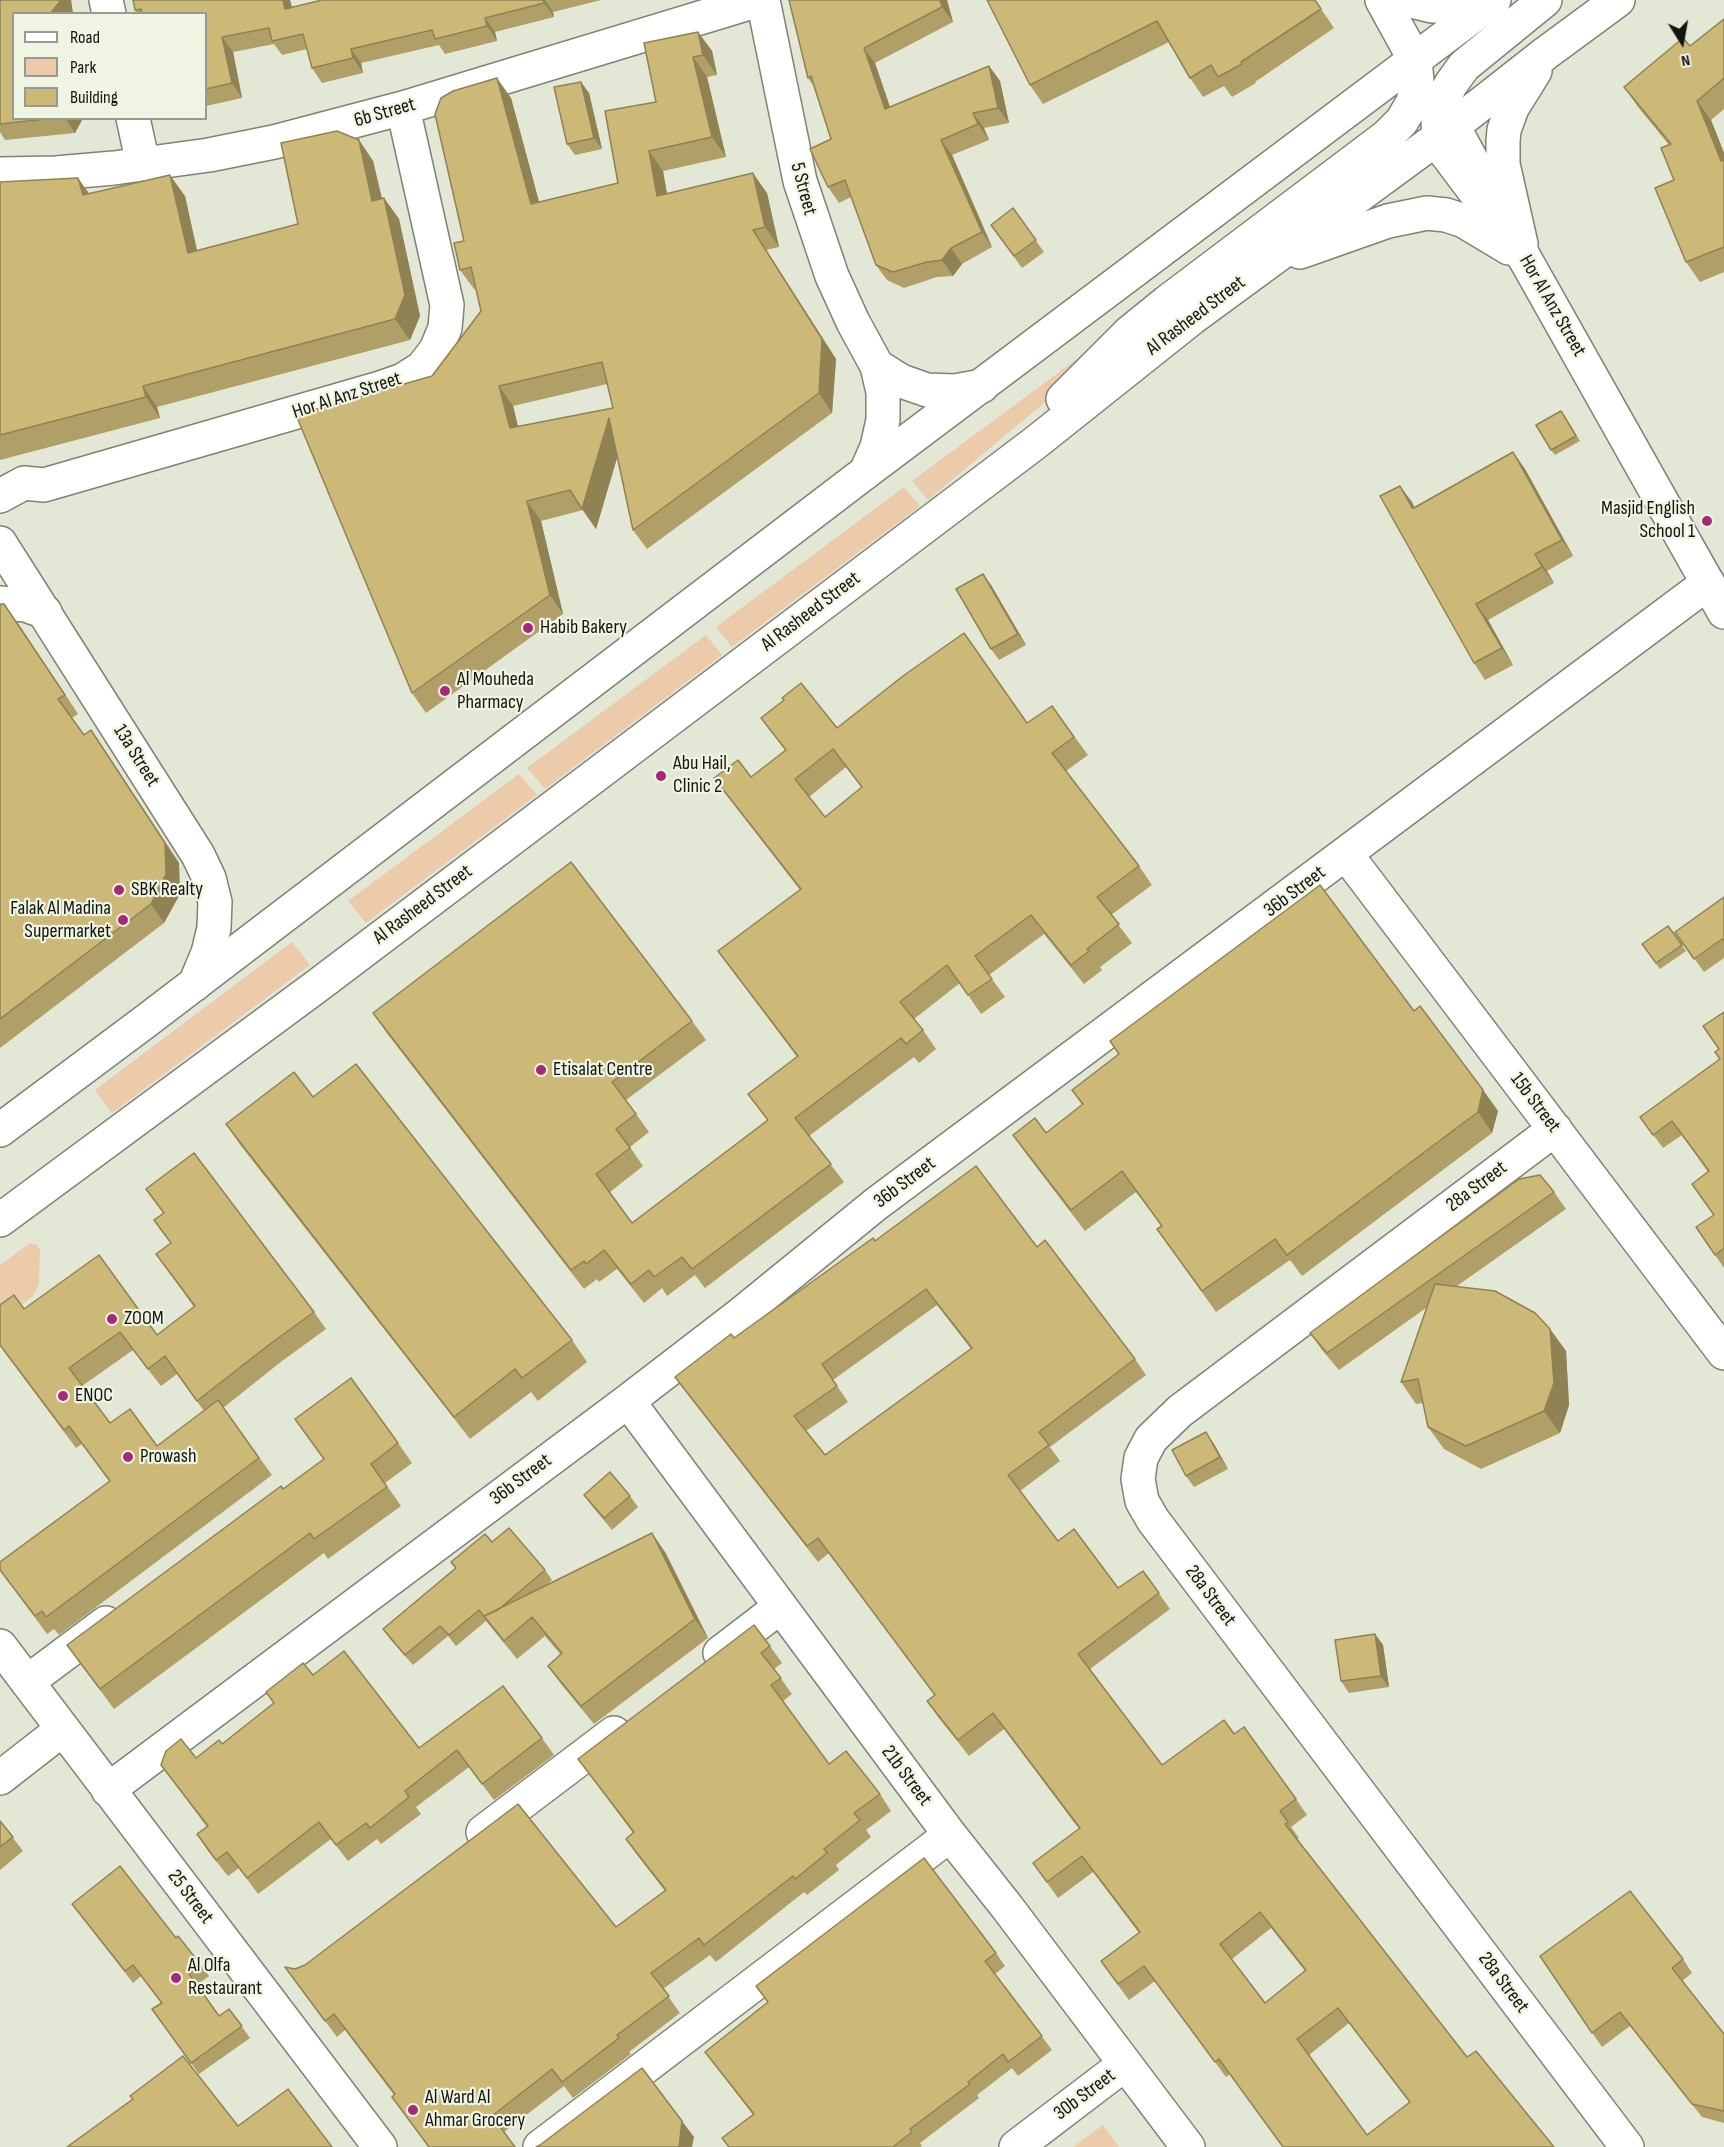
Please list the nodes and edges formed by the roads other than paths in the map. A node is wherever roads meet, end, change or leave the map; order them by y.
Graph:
1 (761, 0) edge
2 (1382, 0) edge
3 (1407, 0) edge
4 (1471, 0) edge
5 (1494, 0) edge
6 (1545, 0) edge
7 (1618, 0) edge
8 (1546, 53) junction
9 (1415, 60) junction
10 (403, 108) junction
11 (133, 120) edge
12 (1444, 122) junction
13 (143, 164) junction
14 (0, 174) edge
15 (1524, 257) junction
16 (1264, 265) junction
17 (878, 366) junction
18 (982, 386) junction
19 (1035, 443) junction
20 (866, 472) junction
21 (44, 485) junction
22 (0, 496) edge
23 (0, 516) edge
24 (0, 543) edge
25 (1708, 584) junction
26 (0, 603) edge
27 (45, 612) junction
28 (1724, 612) edge
29 (1346, 854) junction
30 (195, 984) junction
31 (1555, 1129) junction
32 (0, 1130) edge
33 (0, 1220) edge
34 (1724, 1353) edge
35 (628, 1401) junction
36 (132, 1604) edge
37 (780, 1607) junction
38 (0, 1647) edge
39 (697, 1670) edge
40 (27, 1682) junction
41 (641, 1713) edge
42 (63, 1729) junction
43 (0, 1778) edge
44 (108, 1790) junction
45 (950, 1835) junction
46 (464, 1847) edge
47 (1125, 2064) junction
48 (380, 2147) edge
49 (540, 2147) edge
50 (1016, 2147) edge
51 (1188, 2147) edge
52 (1627, 2147) edge

1 - 10 street, 6b Street
1 - 17 street, 5 Street
2 - 9 street
3 - 4 street
5 - 9 street
6 - 12 street
7 - 8 street, Al Rasheed Street
8 - 12 street, Al Rasheed Street
8 - 15 street
9 - 12 street
9 - 18 street
9 - 19 street
10 - 13 street, 6b Street
10 - 21 street, Hor Al Anz Street
11 - 13 street
12 - 15 street
12 - 16 street, Al Rasheed Street
13 - 14 street, 6b Street
15 - 16 street
15 - 25 street, Hor Al Anz Street
16 - 19 street, Al Rasheed Street
17 - 18 street, 5 Street
17 - 20 street, 5 Street
18 - 20 street
19 - 33 street, Al Rasheed Street
20 - 30 street
21 - 22 street, Hor Al Anz Street
21 - 23 street, Hor Al Anz Street
24 - 27 street, 13a Street
25 - 28 street, Hor Al Anz Street
25 - 29 street, 36b Street
26 - 27 street
27 - 30 street, 13a Street
29 - 31 street, 15b Street
29 - 35 street, 36b Street
30 - 32 street
31 - 34 street, 15b Street
31 - 52 street, 28a Street
35 - 37 street, 21b Street
35 - 44 street, 36b Street
36 - 40 street
37 - 39 street
37 - 45 street, 21b Street
38 - 40 street, 25 Street
40 - 42 street, 25 Street
41 - 46 street
42 - 43 street
42 - 44 street, 25 Street
44 - 48 street, 25 Street
45 - 47 street, 21b Street
45 - 49 street
47 - 50 street, 30b Street
47 - 51 street, 21b Street

